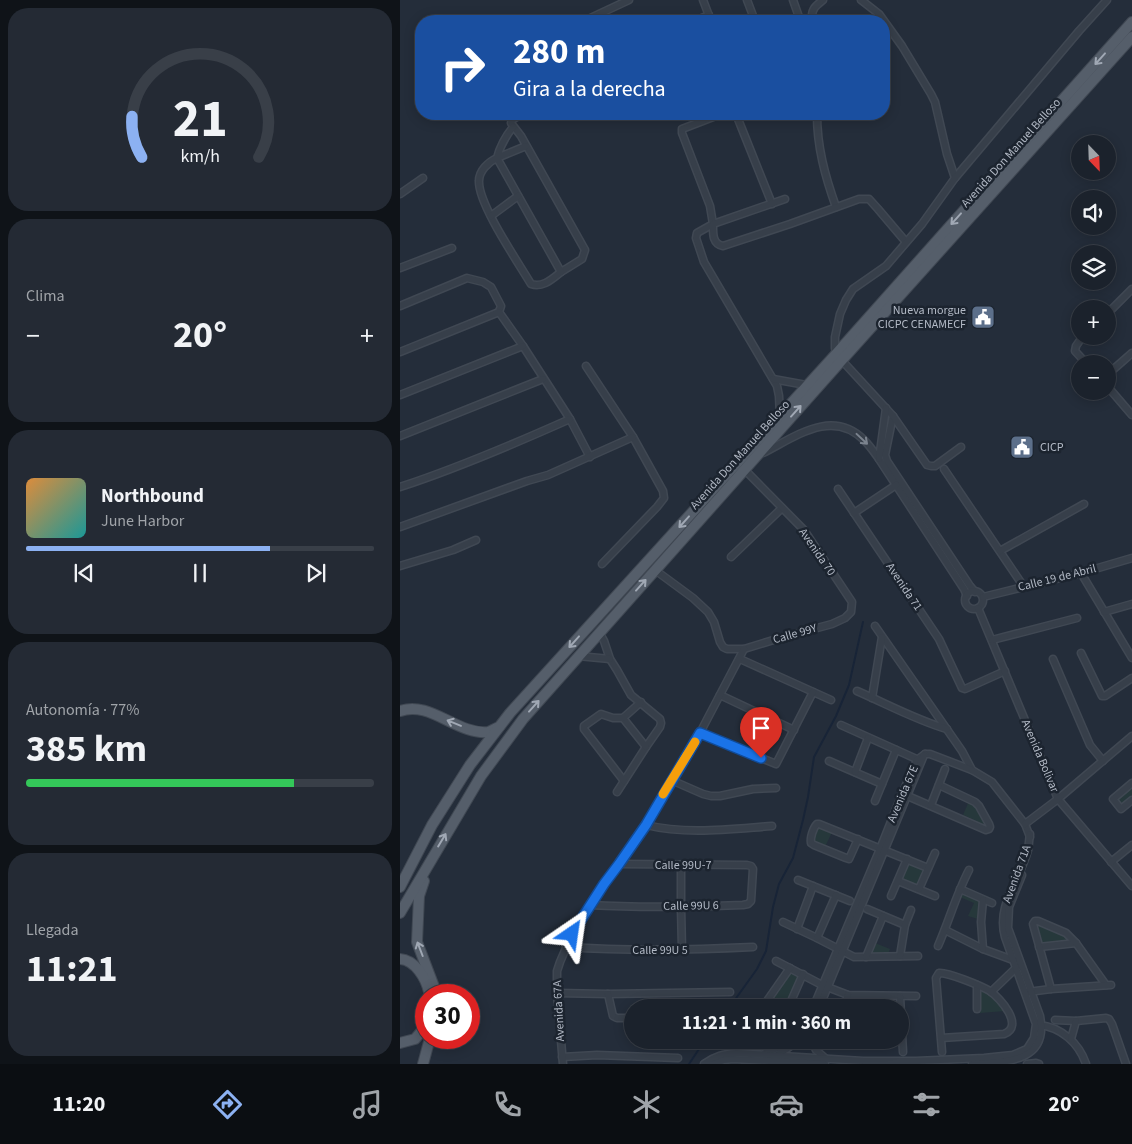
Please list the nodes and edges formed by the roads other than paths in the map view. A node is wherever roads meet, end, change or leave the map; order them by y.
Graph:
1 (629, 0) edge
2 (703, 0) edge
3 (747, 0) edge
4 (793, 0) edge
5 (823, 0) edge
6 (861, 0) edge
7 (1107, 0) edge
8 (597, 15) edge
9 (709, 15) edge
10 (753, 15) edge
11 (798, 15) edge
12 (812, 15) edge
13 (880, 15) edge
14 (1132, 22) edge
15 (890, 29) edge
16 (1131, 40) edge
17 (512, 120) edge
18 (705, 120) edge
19 (738, 120) edge
20 (818, 120) edge
21 (513, 128) junction
22 (526, 146) junction
23 (497, 158) junction
24 (423, 178) dead end
25 (955, 178) junction
26 (400, 194) edge
27 (518, 196) junction
28 (785, 199) dead end
29 (772, 204) junction
30 (836, 207) junction
31 (491, 216) junction
32 (713, 224) junction
33 (906, 242) junction
34 (452, 248) dead end
35 (400, 268) edge
36 (561, 272) junction
37 (1132, 289) edge
38 (1116, 305) edge
39 (400, 306) edge
40 (499, 312) junction
41 (523, 346) junction
42 (400, 352) edge
43 (1132, 353) edge
44 (839, 357) junction
45 (586, 366) dead end
46 (1116, 367) edge
47 (543, 379) junction
48 (773, 379) junction
49 (806, 385) junction
50 (400, 395) edge
51 (1116, 396) edge
52 (886, 408) junction
53 (1132, 415) edge
54 (780, 416) junction
55 (893, 416) junction
56 (570, 419) junction
57 (400, 436) edge
58 (633, 437) junction
59 (961, 447) dead end
60 (590, 457) junction
61 (755, 457) junction
62 (879, 459) junction
63 (744, 469) junction
64 (944, 469) dead end
65 (896, 485) junction
66 (400, 487) edge
67 (838, 489) dead end
68 (1084, 504) dead end
69 (782, 508) junction
70 (854, 513) junction
71 (400, 526) edge
72 (476, 540) dead end
73 (1000, 552) junction
74 (732, 558) dead end
75 (1132, 558) edge
76 (602, 564) dead end
77 (400, 566) edge
78 (655, 570) junction
79 (1081, 573) junction
80 (1024, 587) junction
81 (975, 592) junction
82 (967, 596) junction
83 (982, 597) junction
84 (1132, 604) edge
85 (978, 608) junction
86 (1104, 612) junction
87 (845, 618) joint
88 (1077, 618) dead end
89 (875, 626) dead end
90 (599, 632) junction
91 (882, 637) junction
92 (992, 640) junction
93 (744, 649) junction
94 (1081, 652) dead end
95 (578, 656) junction
96 (740, 658) junction
97 (1132, 658) edge
98 (610, 659) junction
99 (1053, 659) dead end
100 (1005, 671) junction
101 (1132, 678) edge
102 (857, 691) dead end
103 (813, 692) junction
104 (720, 695) junction
105 (872, 698) junction
106 (831, 700) dead end
107 (641, 702) junction
108 (400, 711) edge
109 (624, 718) junction
110 (841, 725) dead end
111 (500, 726) junction
112 (947, 729) junction
113 (794, 730) junction
114 (700, 733) junction
115 (1132, 736) edge
116 (868, 738) junction
117 (646, 747) junction
118 (896, 750) junction
119 (829, 761) dead end
120 (920, 761) junction
121 (1103, 761) junction
122 (945, 769) dead end
123 (972, 770) junction
124 (855, 772) junction
125 (671, 780) junction
126 (624, 781) junction
127 (1132, 783) edge
128 (882, 784) junction
129 (939, 785) junction
130 (776, 788) dead end
131 (617, 792) dead end
132 (905, 795) junction
133 (1058, 799) junction
134 (1132, 800) edge
135 (875, 801) dead end
136 (931, 805) junction
137 (1025, 824) junction
138 (646, 825) junction
139 (772, 826) dead end
140 (858, 840) junction
141 (1132, 845) edge
142 (882, 850) junction
143 (935, 853) dead end
144 (907, 859) junction
145 (430, 861) junction
146 (1111, 862) junction
147 (619, 864) junction
148 (681, 865) junction
149 (747, 865) joint
150 (928, 868) junction
151 (969, 870) dead end
152 (798, 880) dead end
153 (898, 881) junction
154 (813, 886) junction
155 (1132, 886) edge
156 (400, 887) edge
157 (960, 889) junction
158 (920, 890) junction
159 (836, 895) junction
160 (891, 896) dead end
161 (935, 896) dead end
162 (983, 900) junction
163 (850, 901) dead end
164 (992, 903) dead end
165 (590, 905) junction
166 (681, 908) junction
167 (867, 909) dead end
168 (911, 910) dead end
169 (400, 913) edge
170 (884, 916) junction
171 (783, 922) dead end
172 (905, 925) junction
173 (797, 929) junction
174 (945, 930) junction
175 (818, 938) junction
176 (1076, 944) junction
177 (938, 946) dead end
178 (566, 947) junction
179 (753, 947) dead end
180 (1039, 947) junction
181 (983, 949) junction
182 (682, 950) junction
183 (840, 950) junction
184 (900, 956) junction
185 (918, 956) dead end
186 (866, 957) junction
187 (400, 959) edge
188 (776, 961) dead end
189 (1017, 963) junction
190 (790, 968) junction
191 (803, 974) junction
192 (427, 984) edge
193 (433, 984) edge
194 (977, 985) junction
195 (825, 986) junction
196 (1051, 989) junction
197 (730, 992) dead end
198 (991, 992) junction
199 (1028, 992) junction
200 (557, 993) junction
201 (608, 994) junction
202 (848, 995) junction
203 (900, 996) junction
204 (916, 996) dead end
205 (768, 999) edge
206 (792, 999) edge
207 (818, 999) edge
208 (821, 999) edge
209 (847, 999) edge
210 (900, 999) edge
211 (977, 1009) dead end
212 (624, 1018) edge
213 (1055, 1020) dead end
214 (1076, 1021) junction
215 (1039, 1024) junction
216 (415, 1038) edge
217 (941, 1038) junction
218 (1071, 1039) junction
219 (400, 1043) edge
220 (427, 1049) edge
221 (777, 1049) edge
222 (786, 1049) edge
223 (816, 1049) edge
224 (903, 1049) edge
225 (903, 1052) dead end
226 (942, 1052) dead end
227 (776, 1056) junction
228 (763, 1057) junction
229 (678, 1058) dead end
230 (562, 1060) edge
231 (1023, 1060) edge
232 (714, 1061) edge
233 (826, 1062) edge
234 (863, 1062) edge
235 (985, 1062) edge
236 (424, 1064) edge
237 (704, 1064) edge
238 (972, 1064) edge
239 (1039, 1064) edge
240 (1086, 1064) edge
241 (1126, 1064) edge

1 - 8 street
2 - 9 street
3 - 10 street
4 - 11 street
5 - 12 street
6 - 13 street
7 - 25 street
14 -> 44 main road, Avenida Don Manuel Belloso
15 - 25 street
16 - 44 main road, Avenida Don Manuel Belloso
17 - 21 street
18 - 32 street
19 - 29 street
20 - 30 street
21 - 22 street
21 - 23 street
22 - 23 street
22 - 36 street
23 - 27 street
23 - 31 street
24 - 26 street
25 - 33 street
27 - 31 street
27 - 36 street
28 - 29 street
29 - 32 street
30 - 32 street
30 - 33 street
31 - 36 street
32 - 48 street
33 - 44 street
34 - 35 street
37 - 38 street
39 - 40 street
40 - 41 street
40 - 42 street
41 - 47 street
41 - 50 street
43 - 46 street
44 - 49 main road, Avenida Don Manuel Belloso
44 - 52 street
61 -> 44 main road, Avenida Don Manuel Belloso
45 - 58 street
47 - 56 street
47 - 57 street
48 - 49 street
48 - 54 street
49 - 54 main road, Avenida Don Manuel Belloso
51 - 53 street
52 - 55 street
52 - 62 street
54 -> 111 main road, Avenida Don Manuel Belloso
55 - 59 street
55 - 81 street
56 - 60 street
56 - 66 street
58 - 60 street
58 - 76 street
60 - 71 street
61 -> 62 street
61 - 63 main road, Avenida Don Manuel Belloso
62 - 65 street
63 - 69 street, Avenida 70
63 - 78 main road, Avenida Don Manuel Belloso
64 - 73 street
65 - 70 street
65 - 82 street
67 - 70 street, Avenida 71
68 - 73 street
69 - 74 street
69 - 87 street, Avenida 70
70 - 100 street, Avenida 71
72 - 77 street
73 - 80 street
75 - 79 street, Calle 19 de Abril
90 -> 78 main road, Avenida Don Manuel Belloso
78 - 93 street
79 - 80 street, Calle 19 de Abril
79 - 86 street
80 - 83 street, Calle 19 de Abril
81 - 82 street
81 - 83 street
82 - 85 street
83 - 85 street
84 - 86 street
85 - 92 street, Avenida Bolivar
86 - 97 street
87 - 93 street, Calle 99Y
88 - 92 street
89 - 91 street
90 - 95 main road, Avenida Don Manuel Belloso
90 - 98 street
91 - 105 street
91 - 112 street
92 - 100 street, Avenida Bolivar
93 - 96 street, Avenida 67A
94 - 101 street
95 - 98 street
145 -> 95 main road, Avenida Don Manuel Belloso
96 - 103 street
96 - 104 street, Avenida 67A
98 - 107 street
99 - 121 street
100 - 133 street, Avenida Bolivar
102 - 105 street
103 - 106 street
103 - 113 street
104 - 113 street
104 - 114 street, Avenida 67A
105 - 112 street
107 - 109 street
107 - 117 street
111 -> 108 main road
109 - 117 street
109 - 126 street
110 - 116 street
111 - 156 main road, Avenida Don Manuel Belloso
112 - 123 street
113 - 114 street
114 - 125 street, Avenida 67A
115 - 121 street
116 - 118 street
116 - 124 street
117 - 126 street
118 - 120 street
118 - 128 street
119 - 124 street
120 - 123 street, Avenida 67E
120 - 132 street, Avenida 67E
121 - 133 street
122 - 129 street
123 - 137 street
124 - 128 street
125 - 130 street
125 - 138 street, Avenida 67A
126 - 131 street
127 - 134 street
128 - 135 street
129 - 136 street
129 - 136 street
132 - 136 street
132 - 142 street, Avenida 67E
133 - 137 street
133 - 146 street, Avenida Bolivar
137 - 189 street, Avenida 71A
138 - 139 street
138 - 147 street, Avenida 67A
140 - 140 street
140 - 142 street
141 - 146 street
142 - 144 street
142 - 183 street, Avenida 67E
143 - 150 street
144 - 150 street
144 - 153 street
145 - 169 main road, Avenida Don Manuel Belloso
193 -> 145 main road
146 - 155 street, Avenida Bolivar
147 - 148 street, Calle 99U-7
147 - 165 street, Avenida 67A
148 - 149 street, Calle 99U-7
148 - 166 street
149 - 166 street, Calle 99U 6
150 - 158 street
151 - 157 street
152 - 154 street
153 - 158 street
153 - 160 street
154 - 159 street
154 - 173 street
157 - 162 street
157 - 174 street
158 - 161 street
159 - 163 street
159 - 175 street
162 - 164 street
162 - 181 street
165 - 166 street, Calle 99U 6
165 - 178 street, Avenida 67A
166 - 182 street
167 - 170 street
168 - 172 street
170 - 172 street
170 - 186 street
171 - 173 street
172 - 184 street
173 - 175 street
174 - 177 street
174 - 181 street
175 - 183 street
176 - 180 street
176 - 180 street
176 - 196 street
178 - 182 street, Calle 99U 5
178 - 200 street, Avenida 67A
179 - 182 street, Calle 99U 5
180 - 196 street
181 - 189 street
183 - 186 street
183 - 195 street, Avenida 67E
184 - 185 street
184 - 186 street
187 - 192 main road
188 - 190 street
189 - 198 street
189 - 199 street, Avenida 71A
190 - 191 street
190 - 205 street
191 - 195 street
191 - 206 street
194 - 198 street
194 - 211 street
194 - 217 street
195 - 202 street
195 - 207 street, Avenida 67E
195 - 208 street, Avenida 67E
196 - 199 street
197 - 201 street
198 - 217 street
199 - 215 street, Avenida 71A
200 - 201 street
200 - 230 street, Avenida 67A
201 - 212 street
202 - 203 street
202 - 209 street
203 - 204 street
203 - 210 street
213 - 214 street
214 - 218 street
214 - 241 street
215 - 218 street
215 - 231 street
216 - 219 main road
217 - 226 street
218 - 240 street
220 - 236 main road
221 - 228 street
222 - 227 street
223 - 233 street
224 - 225 street
227 - 228 street
227 - 233 street
228 - 232 street
228 - 233 street
229 - 230 street
231 - 235 street
231 - 239 street
232 - 237 street
233 - 234 street
234 - 235 street
235 - 238 street

